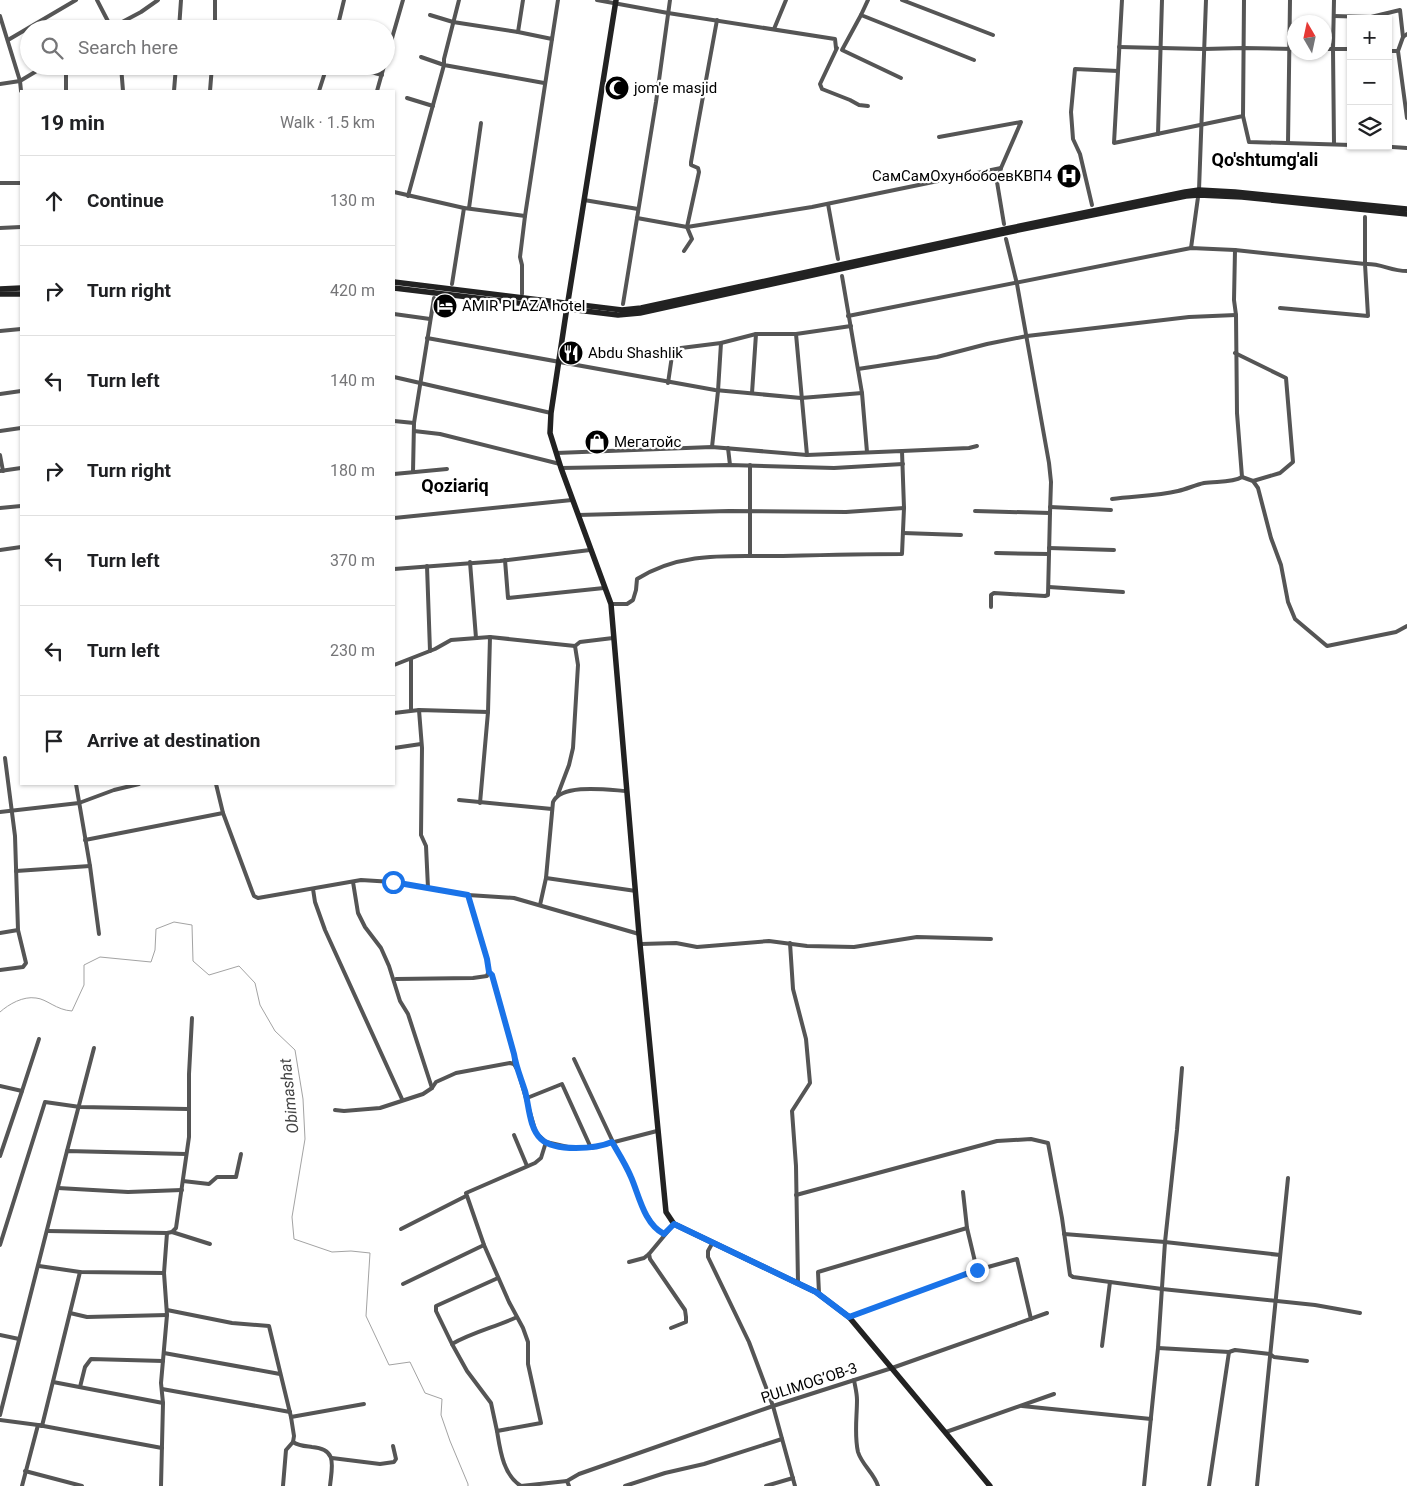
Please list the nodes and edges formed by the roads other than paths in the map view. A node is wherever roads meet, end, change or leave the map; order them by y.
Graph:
1 (76, 0) edge
2 (97, 0) edge
3 (158, 0) edge
4 (181, 0) edge
5 (216, 0) edge
6 (344, 0) edge
7 (403, 0) edge
8 (459, 0) edge
9 (523, 0) edge
10 (558, 0) edge
11 (597, 0) edge
12 (670, 0) edge
13 (786, 0) edge
14 (868, 0) edge
15 (902, 0) edge
16 (1122, 0) edge
17 (1162, 0) edge
18 (1206, 0) edge
19 (1244, 0) edge
20 (1290, 0) edge
21 (1334, 0) edge
22 (616, 2) edge
23 (668, 13) junction
24 (430, 15) dead end
25 (1291, 15) edge
26 (0, 16) edge
27 (861, 16) junction
28 (1334, 16) junction
29 (42, 20) edge
30 (106, 20) edge
31 (126, 20) edge
32 (180, 20) edge
33 (216, 20) edge
34 (339, 20) edge
35 (717, 20) junction
36 (453, 22) junction
37 (395, 28) edge
38 (774, 29) junction
39 (518, 32) junction
40 (20, 33) edge
41 (993, 35) dead end
42 (1405, 35) edge
43 (552, 39) junction
44 (8, 40) junction
45 (1119, 47) junction
46 (836, 48) junction
47 (1162, 48) junction
48 (1243, 48) junction
49 (1204, 49) junction
50 (1287, 49) edge
51 (1333, 49) junction
52 (1347, 49) edge
53 (842, 50) junction
54 (1392, 51) edge
55 (1398, 52) junction
56 (420, 58) dead end
57 (974, 60) dead end
58 (1292, 60) edge
59 (444, 65) junction
60 (1401, 70) junction
61 (1407, 70) edge
62 (1118, 71) junction
63 (30, 75) edge
64 (66, 75) edge
65 (122, 75) edge
66 (175, 75) edge
67 (211, 75) edge
68 (324, 75) edge
69 (382, 75) edge
70 (901, 78) dead end
71 (20, 81) junction
72 (544, 83) junction
73 (0, 84) edge
74 (22, 90) edge
75 (66, 90) edge
76 (123, 90) edge
77 (174, 90) edge
78 (210, 90) edge
79 (319, 90) edge
80 (377, 90) edge
81 (407, 98) dead end
82 (1405, 101) edge
83 (433, 106) junction
84 (868, 106) dead end
85 (1243, 116) junction
86 (1407, 118) edge
87 (481, 123) dead end
88 (1202, 125) junction
89 (1158, 134) junction
90 (939, 137) dead end
91 (1288, 143) junction
92 (1334, 144) junction
93 (1347, 145) edge
94 (1392, 147) edge
95 (1407, 148) edge
96 (1001, 168) junction
97 (0, 183) edge
98 (20, 184) edge
99 (395, 192) edge
100 (1199, 192) junction
101 (408, 196) junction
102 (584, 200) junction
103 (828, 204) junction
104 (1092, 205) dead end
105 (464, 208) junction
106 (469, 208) junction
107 (638, 209) junction
108 (1407, 209) edge
109 (1407, 214) edge
110 (525, 216) junction
111 (1366, 217) dead end
112 (637, 218) junction
113 (1004, 224) dead end
114 (20, 227) edge
115 (687, 227) junction
116 (0, 228) edge
117 (1006, 239) dead end
118 (1191, 248) junction
119 (1235, 250) junction
120 (684, 251) dead end
121 (838, 259) dead end
122 (1365, 264) junction
123 (1407, 271) edge
124 (842, 276) dead end
125 (395, 282) edge
126 (452, 284) dead end
127 (1017, 284) junction
128 (20, 288) edge
129 (395, 288) edge
130 (0, 289) edge
131 (0, 294) edge
132 (20, 294) edge
133 (522, 294) dead end
134 (434, 298) dead end
135 (623, 304) dead end
136 (567, 307) junction
137 (1280, 308) dead end
138 (395, 314) edge
139 (1236, 315) junction
140 (848, 316) junction
141 (430, 320) junction
142 (851, 326) junction
143 (20, 329) edge
144 (0, 331) edge
145 (756, 334) junction
146 (796, 334) junction
147 (1027, 336) junction
148 (427, 338) junction
149 (721, 343) junction
150 (1235, 353) junction
151 (559, 362) junction
152 (858, 369) junction
153 (395, 377) edge
154 (668, 382) junction
155 (420, 383) junction
156 (718, 390) junction
157 (20, 392) edge
158 (752, 393) junction
159 (862, 393) junction
160 (0, 394) edge
161 (801, 398) junction
162 (551, 413) junction
163 (395, 420) edge
164 (414, 423) junction
165 (20, 428) edge
166 (0, 431) edge
167 (414, 431) junction
168 (712, 446) junction
169 (977, 446) dead end
170 (728, 448) junction
171 (902, 451) junction
172 (867, 452) junction
173 (556, 453) junction
174 (0, 455) edge
175 (807, 456) junction
176 (903, 464) junction
177 (730, 465) junction
178 (750, 465) junction
179 (560, 466) junction
180 (20, 468) edge
181 (447, 469) dead end
182 (2, 471) edge
183 (413, 472) junction
184 (395, 474) edge
185 (1242, 477) junction
186 (1253, 481) junction
187 (1112, 499) dead end
188 (572, 500) junction
189 (20, 506) edge
190 (1050, 507) junction
191 (0, 508) edge
192 (904, 508) junction
193 (1111, 510) dead end
194 (751, 511) junction
195 (975, 511) dead end
196 (1050, 513) junction
197 (578, 515) junction
198 (395, 518) edge
199 (903, 533) junction
200 (961, 535) dead end
201 (20, 547) edge
202 (1049, 548) junction
203 (0, 550) edge
204 (590, 550) junction
205 (1114, 550) dead end
206 (996, 552) dead end
207 (1049, 554) junction
208 (750, 556) junction
209 (504, 560) junction
210 (470, 562) junction
211 (427, 566) junction
212 (395, 569) edge
213 (1049, 587) junction
214 (604, 588) junction
215 (1122, 592) dead end
216 (611, 604) junction
217 (991, 607) dead end
218 (1407, 626) edge
219 (490, 637) junction
220 (476, 638) junction
221 (613, 638) junction
222 (575, 646) junction
223 (430, 651) junction
224 (411, 659) junction
225 (395, 665) edge
226 (411, 710) junction
227 (419, 710) junction
228 (395, 712) edge
229 (488, 712) junction
230 (421, 744) junction
231 (395, 748) edge
232 (5, 758) dead end
233 (76, 785) edge
234 (113, 785) edge
235 (135, 785) edge
236 (216, 785) edge
237 (114, 790) junction
238 (626, 791) junction
239 (558, 794) junction
240 (459, 800) dead end
241 (79, 803) junction
242 (480, 803) junction
243 (552, 809) junction
244 (12, 811) junction
245 (0, 812) edge
246 (224, 813) junction
247 (85, 840) junction
248 (90, 866) junction
249 (16, 871) junction
250 (546, 878) junction
251 (353, 882) junction
252 (428, 888) junction
253 (313, 889) junction
254 (636, 891) junction
255 (468, 895) junction
256 (540, 905) junction
257 (18, 930) junction
258 (0, 933) edge
259 (99, 934) dead end
260 (639, 934) junction
261 (991, 939) dead end
262 (790, 943) junction
263 (640, 944) junction
264 (0, 970) edge
265 (489, 972) junction
266 (396, 979) dead end
267 (192, 1018) dead end
268 (39, 1039) dead end
269 (94, 1048) dead end
270 (574, 1059) dead end
271 (514, 1064) junction
272 (1182, 1068) dead end
273 (0, 1086) edge
274 (432, 1088) junction
275 (22, 1091) junction
276 (527, 1098) junction
277 (402, 1099) junction
278 (80, 1107) junction
279 (188, 1109) junction
280 (335, 1110) dead end
281 (658, 1131) junction
282 (514, 1135) dead end
283 (546, 1142) junction
284 (612, 1142) junction
285 (591, 1148) junction
286 (67, 1151) junction
287 (186, 1154) junction
288 (241, 1154) dead end
289 (0, 1156) edge
290 (527, 1166) junction
291 (1288, 1178) dead end
292 (183, 1181) junction
293 (58, 1188) junction
294 (182, 1190) junction
295 (964, 1192) dead end
296 (796, 1195) junction
297 (466, 1196) junction
298 (674, 1224) junction
299 (967, 1228) junction
300 (401, 1229) dead end
301 (47, 1231) junction
302 (170, 1232) junction
303 (664, 1234) junction
304 (1064, 1234) junction
305 (713, 1242) junction
306 (1165, 1242) junction
307 (210, 1244) dead end
308 (0, 1245) edge
309 (484, 1245) junction
310 (649, 1254) junction
311 (1280, 1255) junction
312 (629, 1262) dead end
313 (39, 1266) junction
314 (977, 1270) junction
315 (80, 1272) junction
316 (164, 1273) junction
317 (498, 1278) junction
318 (1110, 1282) junction
319 (403, 1284) dead end
320 (798, 1284) junction
321 (1162, 1289) junction
322 (819, 1293) junction
323 (1275, 1301) junction
324 (167, 1312) junction
325 (70, 1313) junction
326 (1047, 1313) dead end
327 (1360, 1313) dead end
328 (517, 1317) junction
329 (849, 1317) junction
330 (1031, 1319) junction
331 (671, 1328) dead end
332 (0, 1335) edge
333 (19, 1339) junction
334 (452, 1344) junction
335 (1102, 1346) dead end
336 (1158, 1348) junction
337 (1228, 1352) junction
338 (164, 1353) junction
339 (1270, 1354) junction
340 (163, 1361) junction
341 (1307, 1361) dead end
342 (892, 1368) junction
343 (280, 1374) junction
344 (854, 1380) junction
345 (53, 1382) junction
346 (80, 1387) junction
347 (162, 1390) junction
348 (1054, 1394) dead end
349 (163, 1403) junction
350 (364, 1404) dead end
351 (772, 1406) junction
352 (1022, 1406) junction
353 (291, 1414) junction
354 (0, 1415) edge
355 (1151, 1419) junction
356 (0, 1420) edge
357 (38, 1425) junction
358 (497, 1431) junction
359 (946, 1432) junction
360 (782, 1439) junction
361 (293, 1442) junction
362 (393, 1446) dead end
363 (162, 1448) junction
364 (332, 1458) junction
365 (26, 1471) junction
366 (793, 1478) junction
367 (568, 1484) edge
368 (22, 1486) edge
369 (82, 1486) edge
370 (161, 1486) edge
371 (283, 1486) edge
372 (330, 1486) edge
373 (625, 1486) edge
374 (766, 1486) edge
375 (795, 1486) edge
376 (878, 1486) edge
377 (990, 1486) edge
378 (1144, 1486) edge
379 (1209, 1486) edge
380 (1257, 1486) edge

1 - 29 street
2 - 30 street
3 - 31 street
4 - 32 street
5 - 33 street
6 - 34 street
7 - 37 street
8 - 36 street
9 - 39 street
10 - 43 street
11 - 22 street
12 - 23 street
13 - 38 street
14 - 27 street
15 - 41 street
16 - 45 street
17 - 47 street
18 - 49 street
19 - 48 street
20 - 25 street
21 - 28 street
22 - 23 street
22 - 102 main road
23 - 35 street
23 - 107 street
24 - 36 street
26 - 44 street
27 - 53 street
27 - 57 street
28 - 42 street
28 - 51 street
35 - 38 street
35 - 115 street
36 - 39 street
36 - 59 street
38 - 46 street
39 - 43 street
40 - 44 street
42 - 55 street
43 - 72 street
44 - 71 street
45 - 47 street
45 - 62 street
46 - 53 street
46 - 84 street
47 - 49 street
47 - 89 street
48 - 49 street
48 - 50 street
48 - 85 street
49 - 88 street
51 - 52 street
51 - 92 street
53 - 70 street
54 - 55 street
55 - 60 street
56 - 59 street
58 - 91 street
59 - 72 street
59 - 83 street
60 - 61 street
60 - 82 street
62 - 89 street
62 - 104 street
63 - 71 street
64 - 75 street
65 - 76 street
66 - 77 street
67 - 78 street
68 - 79 street
69 - 80 street
71 - 73 street
71 - 74 street
72 - 110 street
81 - 83 street
82 - 86 street
83 - 101 street
85 - 88 street
85 - 91 street
87 - 106 street
88 - 89 street
88 - 100 street
90 - 96 street
91 - 92 street
92 - 93 street
94 - 95 street
96 - 103 street
96 - 113 street
97 - 98 street
99 - 101 street
100 - 108 main road
100 - 109 main road
100 - 118 street
100 - 136 main road
101 - 105 street
102 - 107 street
102 - 136 main road
103 - 115 street
103 - 121 street
105 - 106 street
105 - 126 street
106 - 110 street
107 - 112 street
110 - 133 street
111 - 122 street
112 - 115 street
112 - 135 street
114 - 116 street
115 - 120 street
117 - 127 street
118 - 119 street
118 - 127 street
119 - 122 street
119 - 139 street
122 - 123 street
122 - 137 street
124 - 140 street
125 - 136 main road
127 - 140 street
127 - 147 street
128 - 130 main road
129 - 136 main road
131 - 132 main road
134 - 141 street
136 - 151 main road
138 - 141 street
139 - 147 street
139 - 150 street
140 - 142 street
141 - 148 street
142 - 146 street
142 - 152 street
143 - 144 street
145 - 146 street
145 - 149 street
145 - 158 street
146 - 161 street
147 - 152 street
147 - 190 street
148 - 151 street
148 - 155 street
149 - 154 street
149 - 156 street
150 - 185 street
150 - 186 street
151 - 154 street
151 - 162 main road
152 - 159 street
153 - 155 street
154 - 156 street
155 - 162 street
155 - 164 street
156 - 158 street
156 - 168 street
157 - 160 street
158 - 161 street
159 - 161 street
159 - 172 street
161 - 175 street
162 - 173 main road
163 - 164 street
164 - 167 street
165 - 166 street
167 - 179 street
167 - 183 street
168 - 170 street
168 - 173 street
169 - 171 street
170 - 175 street
170 - 177 street
171 - 172 street
171 - 176 street
172 - 175 street
173 - 179 main road
174 - 182 street
176 - 178 street
176 - 192 street
177 - 178 street
177 - 179 street
178 - 194 street
179 - 188 main road
180 - 182 street
181 - 183 street
183 - 184 street
185 - 186 street
185 - 187 street
186 - 218 street
188 - 197 main road
188 - 198 street
189 - 191 street
190 - 193 street
190 - 196 street
192 - 194 street
192 - 199 street
194 - 197 street
194 - 208 street
195 - 196 street
196 - 202 street
197 - 204 main road
199 - 200 street
199 - 208 street
201 - 203 street
202 - 205 street
202 - 207 street
204 - 209 street
204 - 214 main road
206 - 207 street
207 - 213 street
208 - 216 street
209 - 210 street
209 - 214 street
210 - 211 street
210 - 220 street
211 - 212 street
211 - 223 street
213 - 215 street
213 - 217 street
214 - 216 main road
216 - 221 main road
219 - 220 street
219 - 222 street
219 - 229 street
220 - 223 street
221 - 222 street
221 - 238 main road
222 - 239 street
223 - 224 street
224 - 225 street
224 - 226 street
226 - 227 street
226 - 228 street
227 - 229 street
227 - 230 street
229 - 242 street
230 - 231 street
230 - 252 street
232 - 244 street
233 - 241 street
234 - 237 street
235 - 237 street
236 - 246 street
237 - 241 street
238 - 239 street
238 - 254 main road
239 - 243 street
240 - 242 street
241 - 244 street
241 - 247 street
242 - 243 street
243 - 250 street
244 - 245 street
244 - 249 street
246 - 247 street
246 - 253 street
247 - 248 street
248 - 249 street
248 - 259 street
249 - 257 street
250 - 254 street
250 - 256 street
251 - 252 street
251 - 253 street
251 - 274 street
252 - 255 street
253 - 277 street
254 - 260 main road
255 - 256 street
255 - 265 street
256 - 260 street
257 - 258 street
257 - 264 street
260 - 263 main road
261 - 262 street
262 - 263 street
262 - 296 street
263 - 281 main road
265 - 266 street
265 - 271 street
267 - 279 street
268 - 275 street
269 - 278 street
270 - 284 street
271 - 274 street
271 - 276 street
272 - 306 street
273 - 275 street
274 - 277 street
275 - 289 street
276 - 283 street
276 - 285 street
277 - 280 street
278 - 279 street
278 - 286 street
278 - 308 street
279 - 287 street
281 - 284 street
281 - 298 main road
282 - 290 street
283 - 285 street
283 - 290 street
284 - 285 street
284 - 303 street
286 - 287 street
286 - 293 street
287 - 292 street
288 - 292 street
290 - 297 street
291 - 311 street
292 - 294 street
293 - 294 street
293 - 301 street
294 - 302 street
295 - 299 street
296 - 304 street
296 - 320 street
297 - 300 street
297 - 309 street
298 - 303 street
298 - 305 main road
299 - 314 street
299 - 322 street
301 - 302 street
301 - 313 street
302 - 307 street
302 - 316 street
303 - 310 street
304 - 306 street
304 - 318 street
305 - 320 main road
305 - 351 street
306 - 311 street
306 - 321 street
309 - 317 street
309 - 319 street
310 - 312 street
310 - 331 street
311 - 323 street
313 - 315 street
313 - 333 street
314 - 329 street
314 - 330 street
315 - 316 street
315 - 325 street
316 - 324 street
317 - 328 street
317 - 334 street
318 - 321 street
318 - 335 street
320 - 322 main road
321 - 323 street
321 - 336 street
322 - 329 main road
323 - 327 street
323 - 339 street
324 - 325 street
324 - 338 street
324 - 343 street
325 - 345 street
326 - 330 street, PULIMOG’OB-3
328 - 334 street
328 - 358 street
329 - 342 main road
330 - 342 street, PULIMOG’OB-3
332 - 333 street
333 - 354 street
334 - 358 street
336 - 337 street
336 - 355 street
337 - 339 street
337 - 379 street
338 - 340 street
338 - 343 street
339 - 341 street
339 - 380 street
340 - 346 street
340 - 347 street
342 - 344 street, PULIMOG’OB-3
342 - 359 main road
343 - 353 street
344 - 351 street, PULIMOG’OB-3
344 - 376 street
345 - 346 street
345 - 357 street
346 - 349 street
347 - 349 street
347 - 353 street
348 - 352 street
349 - 363 street
350 - 353 street
351 - 360 street
351 - 367 street, PULIMOG’OB-3
352 - 355 street
352 - 359 street
353 - 361 street
355 - 378 street
356 - 357 street
357 - 363 street
357 - 365 street
358 - 367 street
359 - 377 main road
360 - 366 street
360 - 373 street
361 - 364 street
361 - 371 street
362 - 364 street
363 - 370 street
364 - 372 street
365 - 368 street
365 - 369 street
366 - 374 street
366 - 375 street

